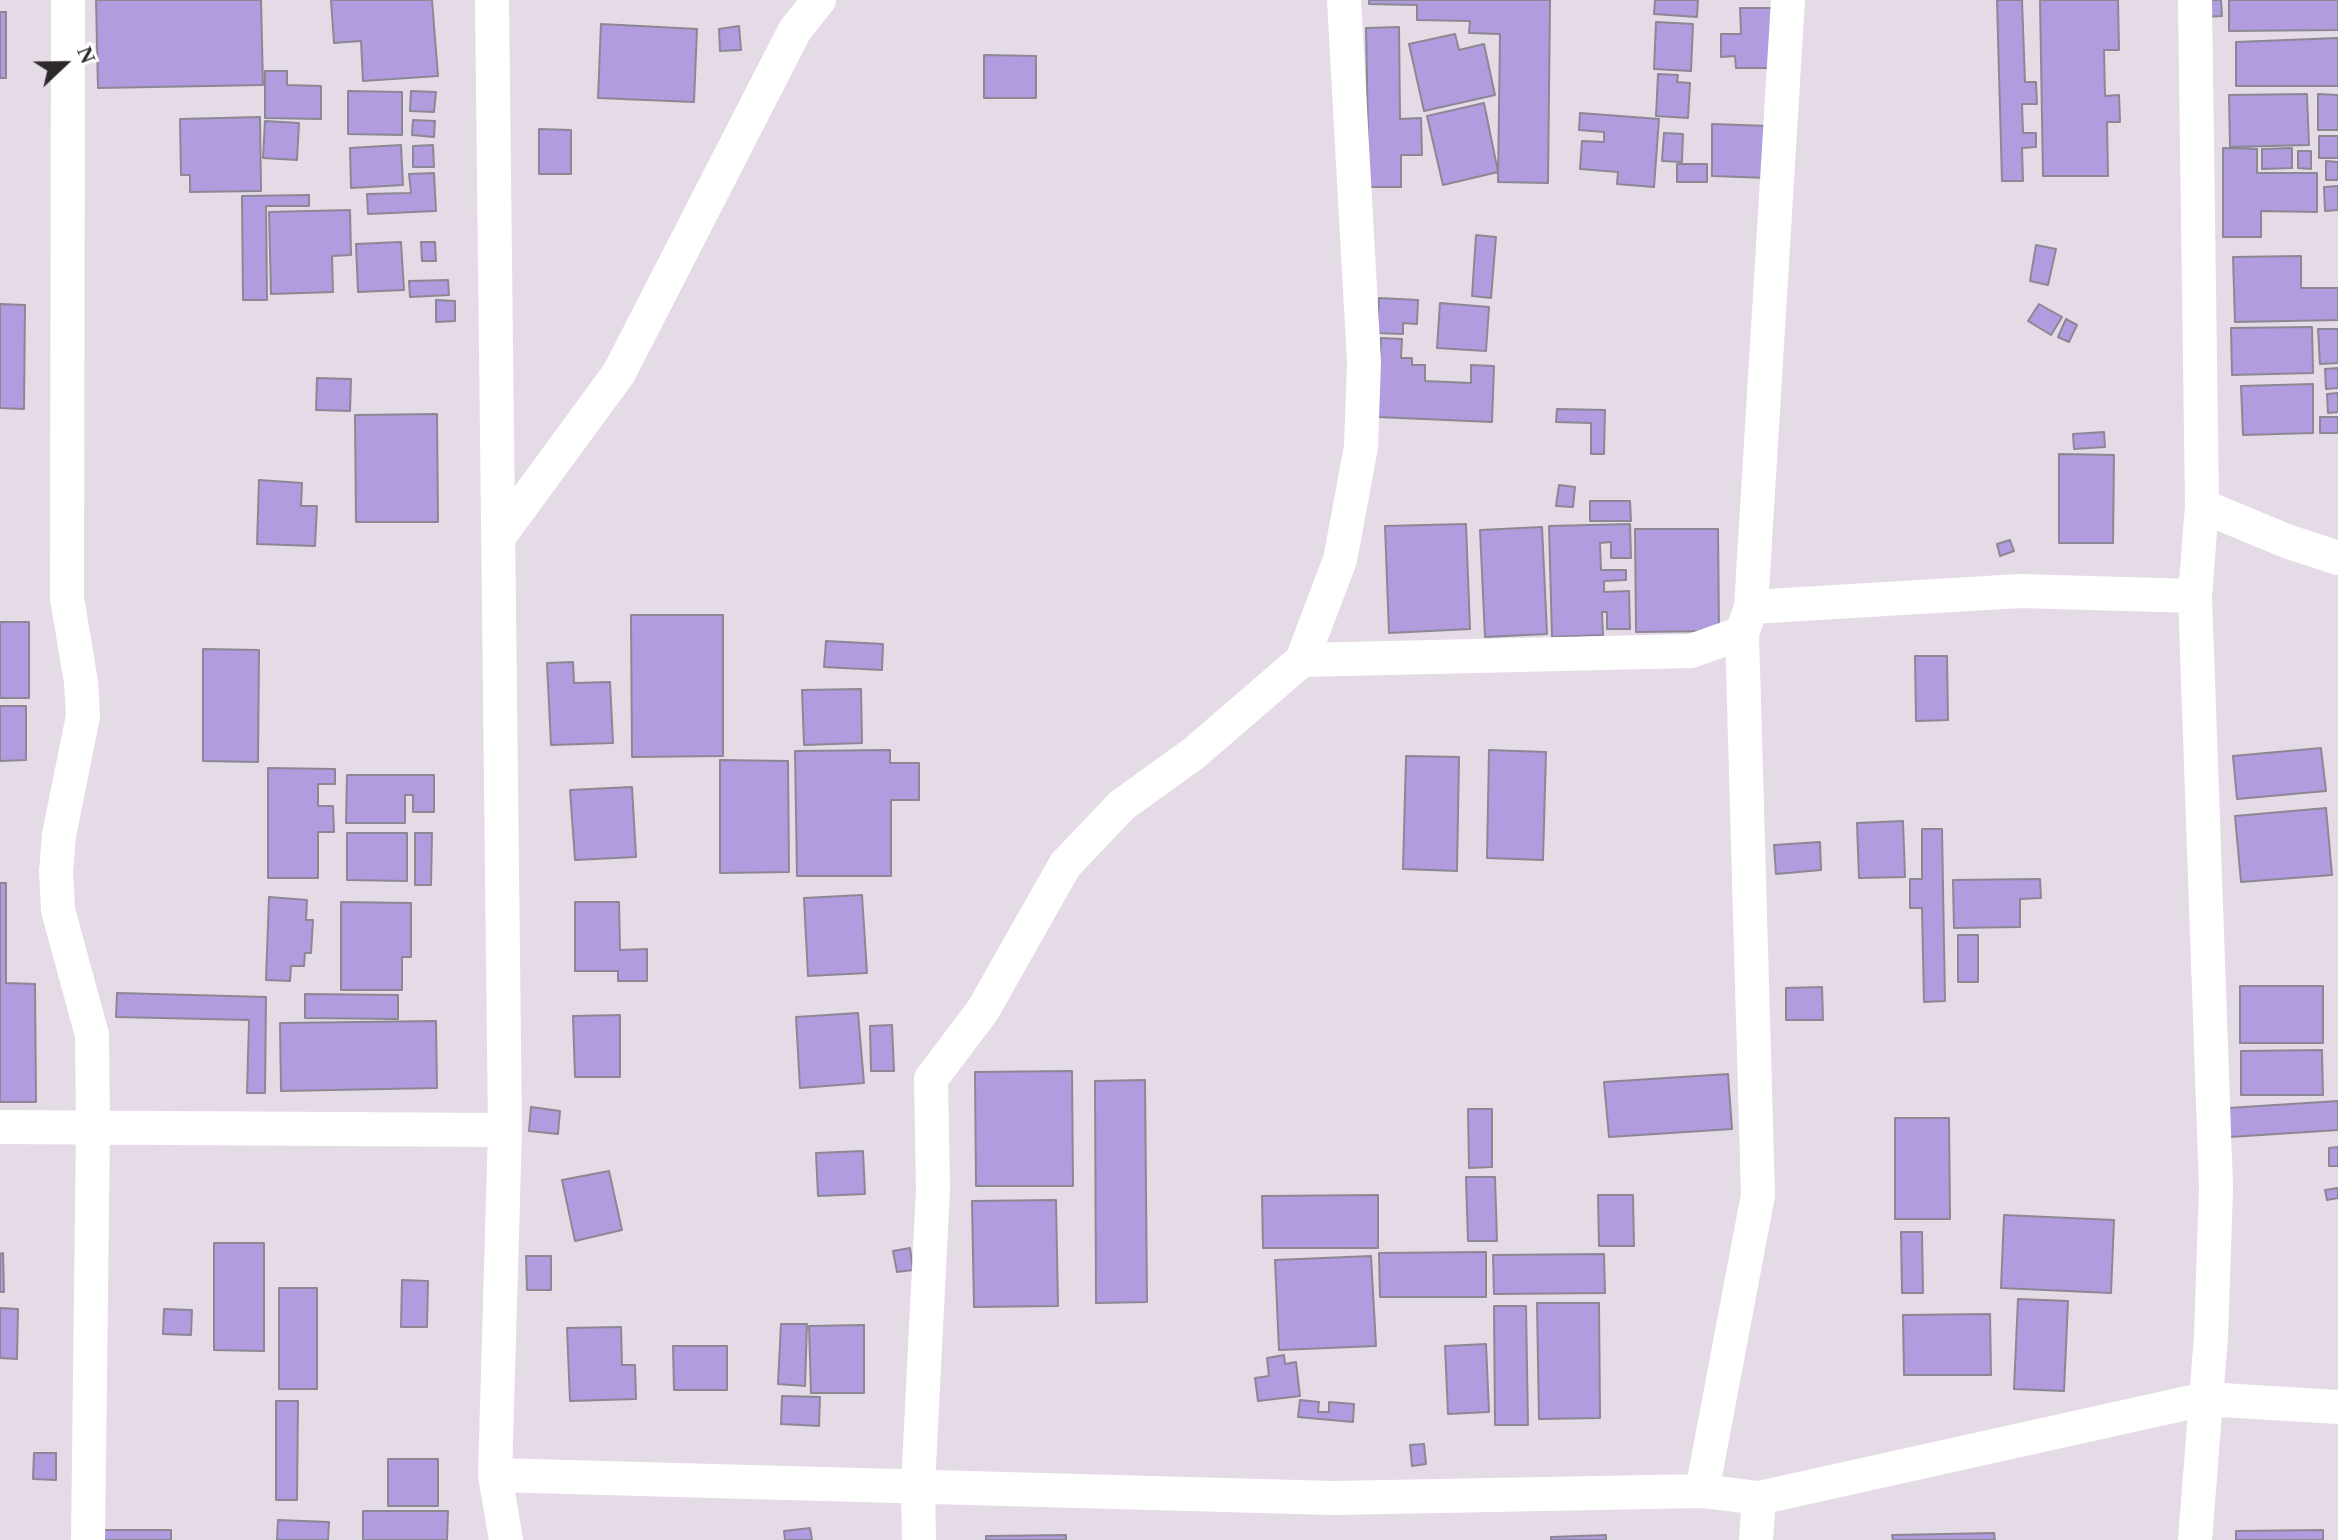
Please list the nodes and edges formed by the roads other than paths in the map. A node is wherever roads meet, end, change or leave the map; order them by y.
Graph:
1 (68, 0) edge
2 (492, 0) edge
3 (819, 0) edge
4 (1344, 0) edge
5 (1788, 0) edge
6 (2195, 0) edge
7 (2202, 506) junction
8 (498, 538) junction
9 (2338, 558) edge
10 (2195, 596) junction
11 (1746, 620) junction
12 (1302, 660) junction
13 (0, 1127) edge
14 (93, 1127) junction
15 (505, 1130) junction
16 (2205, 1399) junction
17 (2338, 1407) edge
18 (495, 1475) junction
19 (918, 1486) junction
20 (1702, 1491) junction
21 (1759, 1498) junction
22 (88, 1540) edge
23 (506, 1540) edge
24 (919, 1540) edge
25 (1756, 1540) edge
26 (2195, 1540) edge

1 - 14 street
2 - 8 street
3 - 8 street
4 - 12 street
5 - 11 street
6 - 7 street
7 - 9 street
7 - 10 street
8 - 15 street
10 - 11 street
10 - 16 street
11 - 12 street
11 - 20 street
12 - 19 street
13 - 14 street
14 - 15 street
14 - 22 street
15 - 18 street
16 - 17 street
16 - 21 street
16 - 26 street
18 - 19 street
18 - 23 street
19 - 20 street
19 - 24 street
20 - 21 street
21 - 25 street

